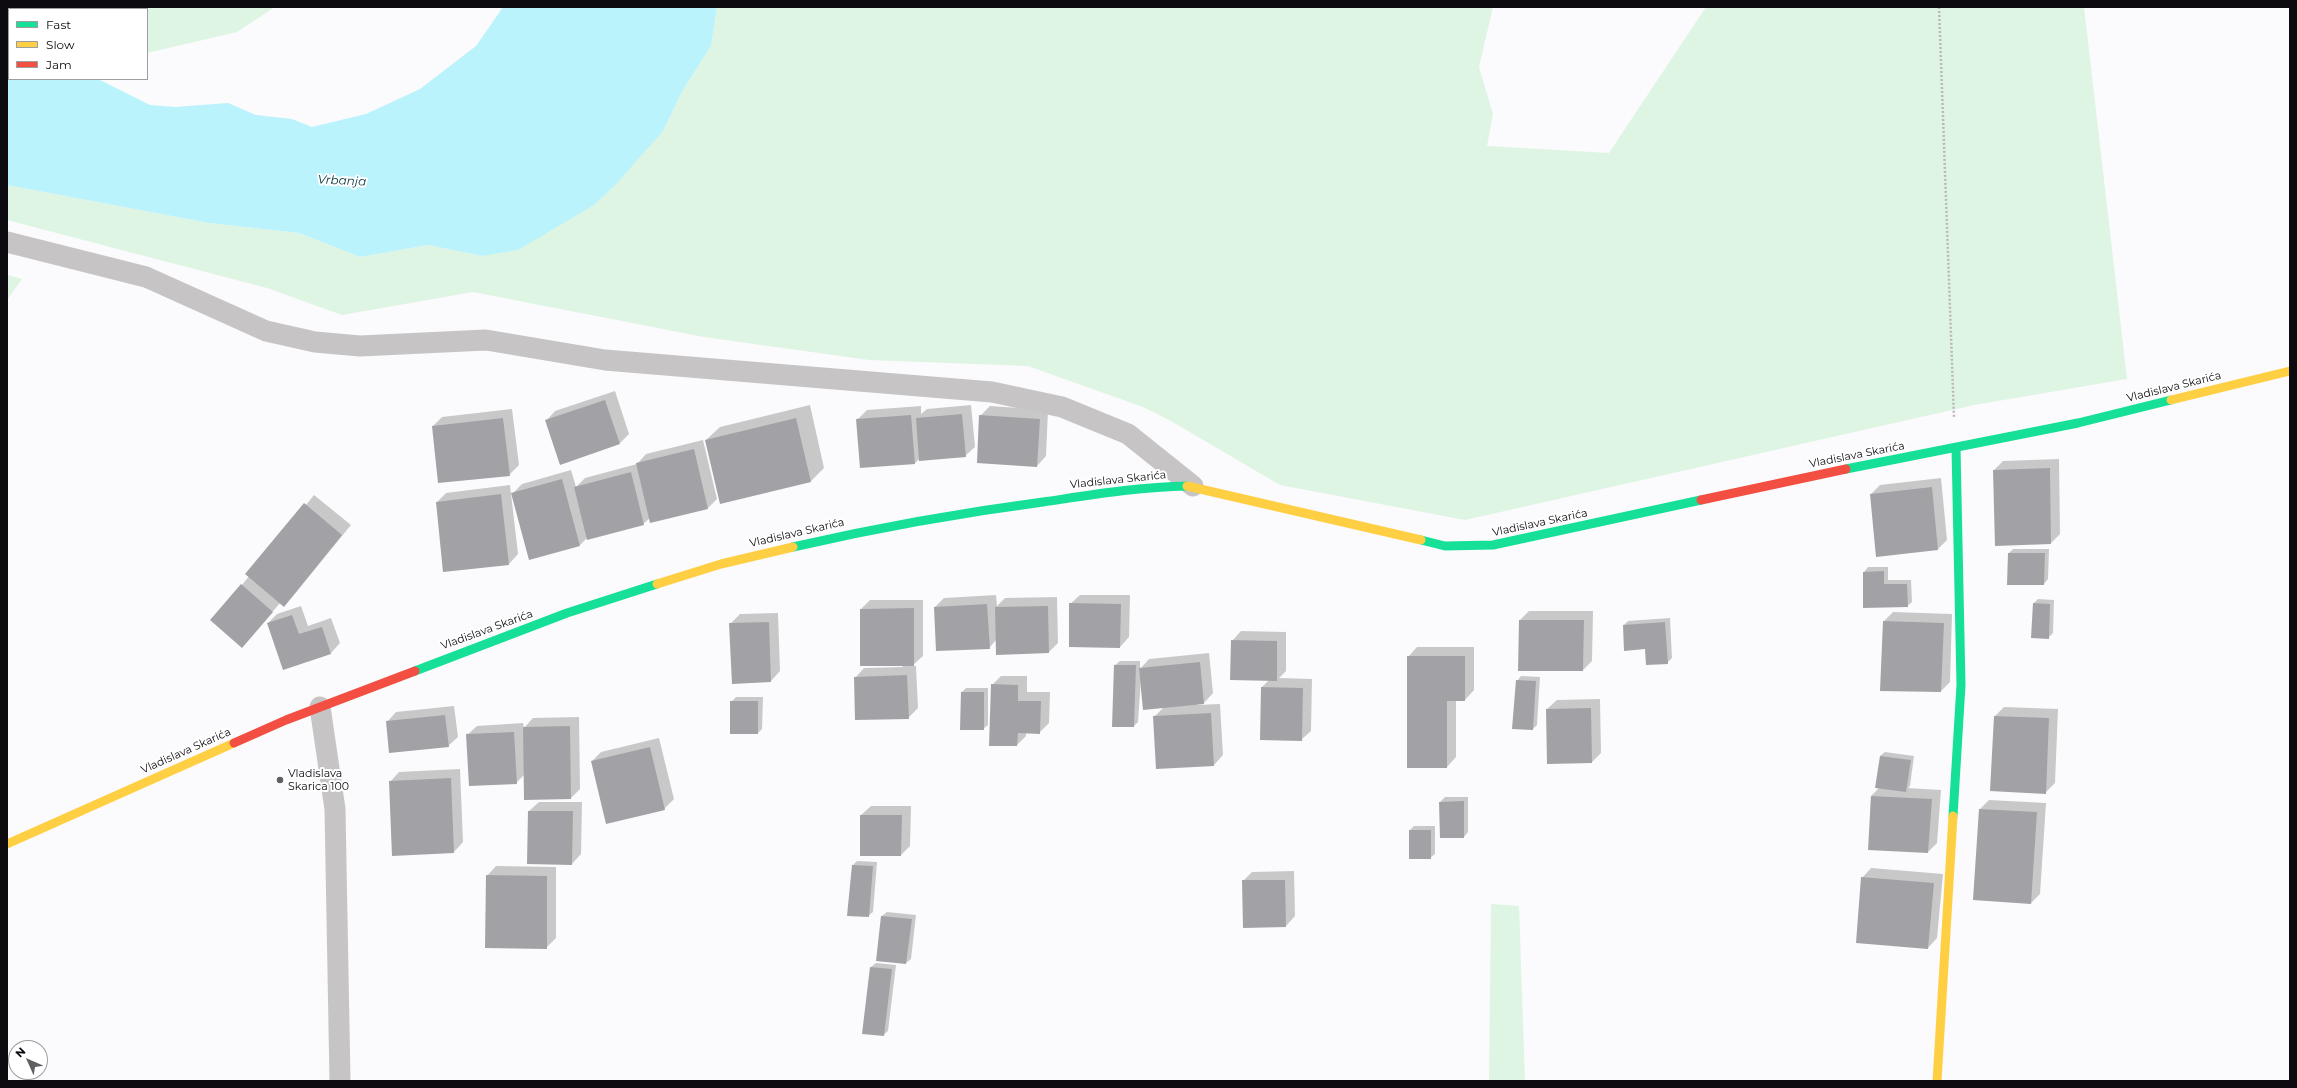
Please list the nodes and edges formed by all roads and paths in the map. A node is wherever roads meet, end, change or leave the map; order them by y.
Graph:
1 (1939, 7) edge
2 (7, 242) edge
3 (2290, 371) edge
4 (1956, 448) junction
5 (1193, 486) junction
6 (320, 707) junction
7 (7, 844) edge
8 (340, 1081) edge
9 (1937, 1081) edge

1 - 4 path
2 - 5 lane
3 - 4 street, Vladislava Skarića
4 - 5 street, Vladislava Skarića
4 - 9 street
5 - 6 street, Vladislava Skarića
6 - 7 street, Vladislava Skarića
6 - 8 lane

